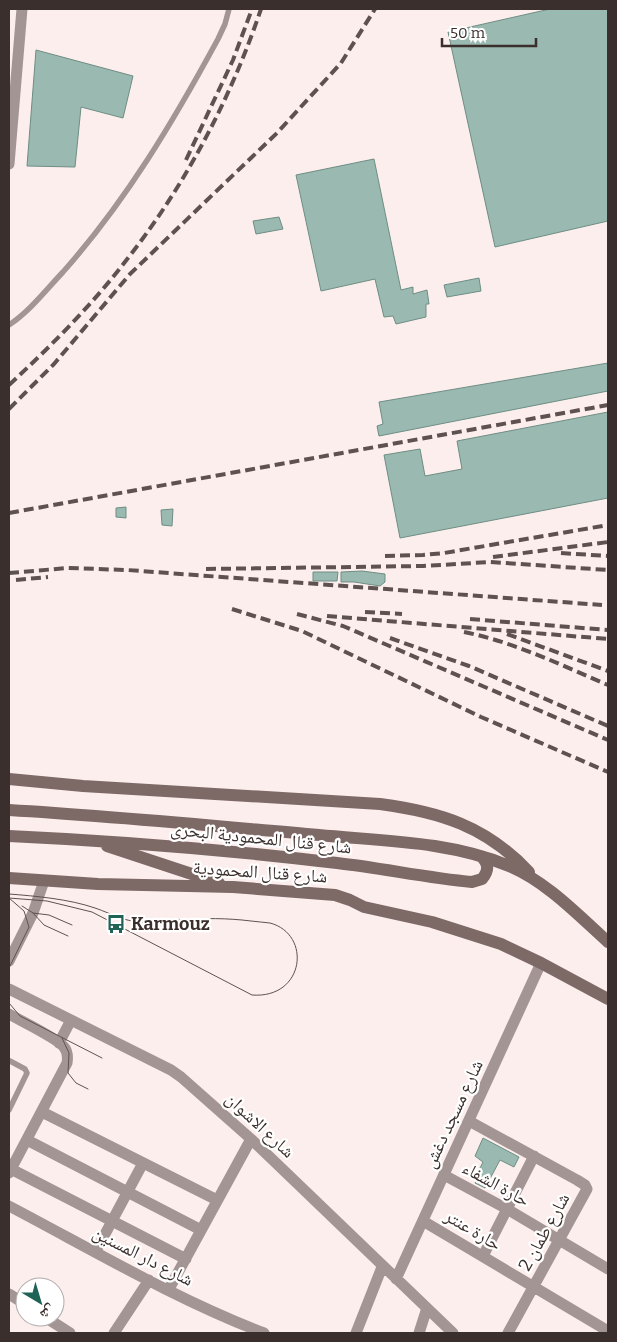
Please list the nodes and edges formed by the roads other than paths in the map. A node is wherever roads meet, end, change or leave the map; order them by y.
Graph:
1 (22, 9) edge
2 (229, 9) edge
3 (9, 164) edge
4 (9, 325) edge
5 (9, 779) edge
6 (9, 810) edge
7 (9, 836) edge
8 (88, 840) junction
9 (481, 856) junction
10 (9, 878) edge
11 (44, 881) junction
12 (539, 883) junction
13 (233, 887) junction
14 (608, 942) edge
15 (9, 961) edge
16 (541, 963) junction
17 (9, 988) edge
18 (608, 999) edge
19 (9, 1014) edge
20 (71, 1020) junction
21 (59, 1043) junction
22 (10, 1061) edge
23 (9, 1110) edge
24 (42, 1112) junction
25 (469, 1121) junction
26 (251, 1139) junction
27 (27, 1140) junction
28 (534, 1156) junction
29 (143, 1163) junction
30 (10, 1171) edge
31 (444, 1175) junction
32 (128, 1192) junction
33 (217, 1200) junction
34 (9, 1206) edge
35 (507, 1209) junction
36 (112, 1221) junction
37 (423, 1221) junction
38 (201, 1230) junction
39 (560, 1240) junction
40 (96, 1251) junction
41 (483, 1256) junction
42 (186, 1259) junction
43 (382, 1267) junction
44 (608, 1270) edge
45 (396, 1279) junction
46 (149, 1280) junction
47 (534, 1287) junction
48 (169, 1290) junction
49 (427, 1308) junction
50 (608, 1331) edge
51 (114, 1333) edge
52 (264, 1333) edge
53 (356, 1333) edge
54 (419, 1333) edge
55 (453, 1333) edge
56 (508, 1333) edge

1 - 3 street
2 - 4 lane
5 - 12 main road
6 - 9 main road, شارع قنال المحمودية البحرى
7 - 8 main road, شارع قنال المحمودية البحرى
8 - 9 main road, شارع قنال المحمودية البحرى
8 - 13 main road
9 - 12 main road, شارع قنال المحمودية البحرى
10 - 11 main road, شارع قنال المحمودية
11 - 13 main road, شارع قنال المحمودية
11 - 15 street
12 - 14 main road, شارع قنال المحمودية البحرى
13 - 16 main road, شارع قنال المحمودية
16 - 18 main road, شارع قنال المحمودية
16 - 25 street, شارع مسجد دغش
17 - 20 street, شارع الاشوان
19 - 21 street
20 - 21 street
20 - 26 street, شارع الاشوان
21 - 24 street
22 - 23 lane
24 - 27 street
24 - 29 street
25 - 28 street, شارع طمان 2
25 - 31 street, شارع مسجد دغش
26 - 33 street
26 - 43 street, شارع الاشوان
27 - 30 street
27 - 32 street
28 - 35 street
28 - 39 street, شارع طمان 2
29 - 32 street
29 - 33 street
30 - 36 street
31 - 35 street, حارة الشفاء
31 - 37 street, شارع مسجد دغش
32 - 36 street
32 - 38 street
33 - 38 street
34 - 40 street, شارع دار المسنين
35 - 39 street, حارة الشفاء
35 - 41 street
36 - 40 street
36 - 42 street
37 - 41 street, حارة عنتر
37 - 45 street, شارع مسجد دغش
38 - 42 street
39 - 44 street, حارة الشفاء
39 - 47 street, شارع طمان 2
40 - 46 street, شارع دار المسنين
41 - 47 street, حارة عنتر
42 - 48 street
43 - 45 street, شارع الاشوان
43 - 53 street
45 - 49 street, شارع الاشوان
46 - 48 street, شارع دار المسنين
46 - 51 street
47 - 50 street, حارة عنتر
47 - 56 street, شارع طمان 2
48 - 52 street, شارع دار المسنين
49 - 54 street
49 - 55 street, شارع الاشوان

